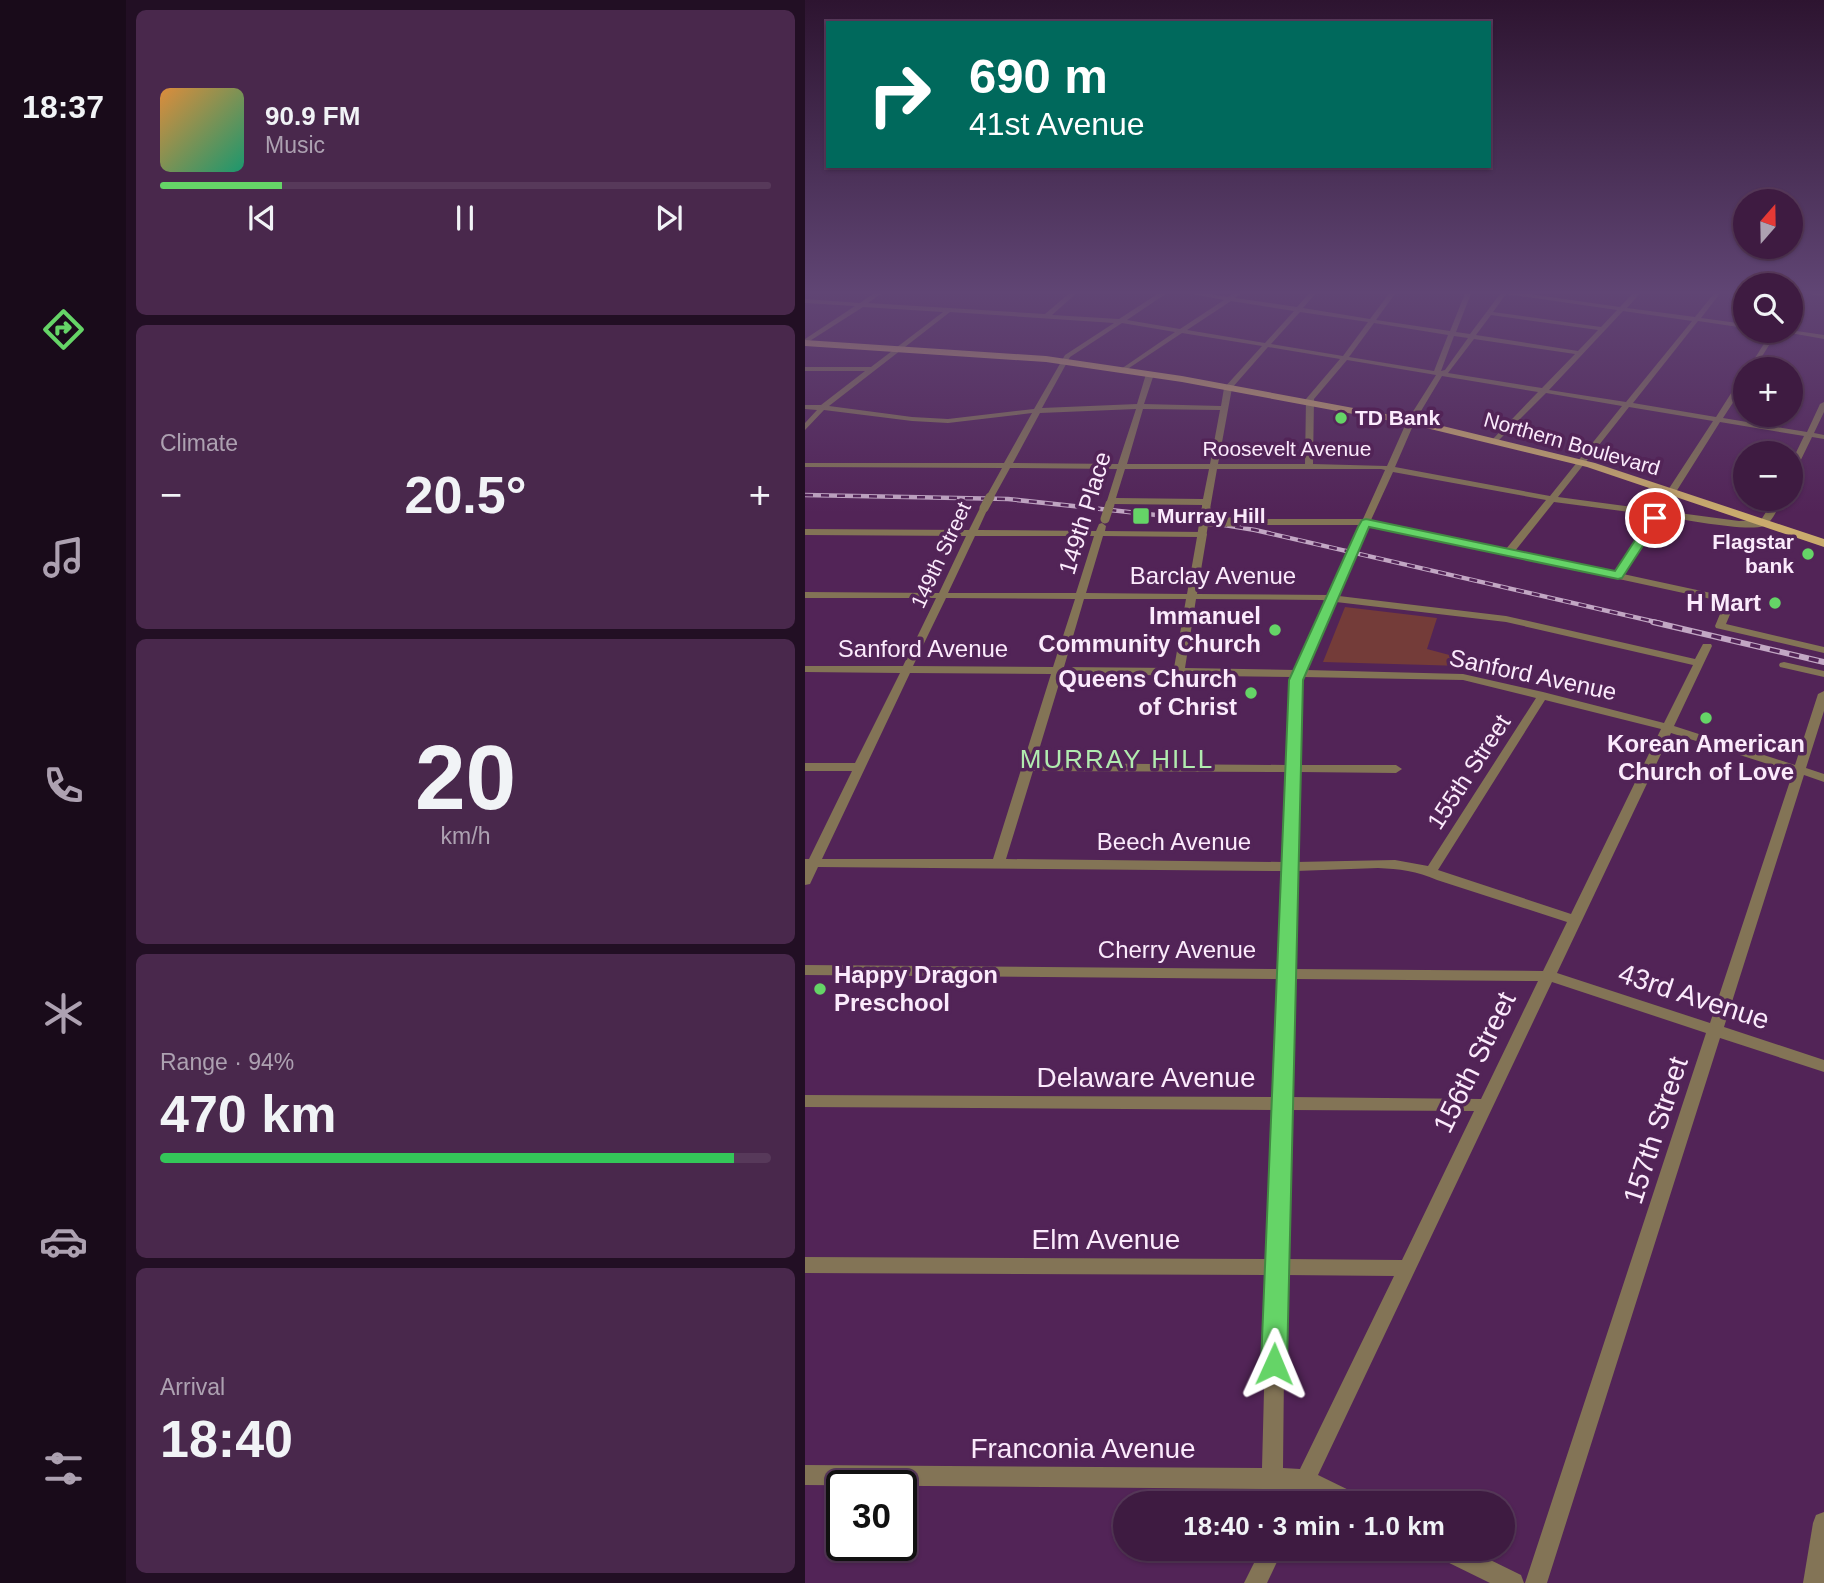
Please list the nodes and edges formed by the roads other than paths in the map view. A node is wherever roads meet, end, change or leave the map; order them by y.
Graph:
1 (878, 365) edge
2 (1063, 365) edge
3 (1085, 365) edge
4 (1130, 365) edge
5 (1248, 365) edge
6 (1339, 365) edge
7 (1386, 365) edge
8 (1439, 365) edge
9 (1452, 365) edge
10 (1568, 365) edge
11 (1660, 365) edge
12 (805, 369) edge
13 (873, 369) junction
14 (1123, 370) junction
15 (1150, 374) junction
16 (1440, 374) junction
17 (1228, 388) junction
18 (1542, 391) junction
19 (1733, 397) edge
20 (1310, 402) junction
21 (1824, 404) edge
22 (1627, 405) junction
23 (805, 407) edge
24 (823, 407) junction
25 (1140, 407) junction
26 (1224, 408) junction
27 (1039, 410) junction
28 (1718, 420) junction
29 (1411, 421) junction
30 (805, 428) edge
31 (1809, 435) junction
32 (1824, 437) edge
33 (1495, 442) junction
34 (1803, 447) edge
35 (1582, 463) junction
36 (805, 465) edge
37 (1006, 465) junction
38 (1122, 466) junction
39 (1214, 466) junction
40 (1309, 466) junction
41 (1390, 468) junction
42 (1672, 492) junction
43 (1553, 499) junction
44 (987, 502) joint
45 (1110, 503) junction
46 (1207, 506) junction
47 (1771, 511) edge
48 (1657, 515) junction
49 (1204, 522) junction
50 (1366, 522) junction
51 (1764, 523) junction
52 (805, 533) edge
53 (973, 533) junction
54 (1101, 533) junction
55 (1202, 534) junction
56 (1824, 542) edge
57 (1508, 552) junction
58 (1618, 575) junction
59 (805, 595) edge
60 (943, 596) junction
61 (1081, 597) junction
62 (1191, 597) junction
63 (1333, 599) junction
64 (1707, 646) dead end
65 (1824, 650) edge
66 (1699, 663) junction
67 (1784, 665) dead end
68 (805, 669) edge
69 (908, 670) junction
70 (1059, 670) junction
71 (1179, 671) junction
72 (1299, 673) junction
73 (1824, 674) edge
74 (1824, 694) edge
75 (1543, 695) junction
76 (1668, 727) junction
77 (805, 767) edge
78 (860, 767) junction
79 (1028, 767) junction
80 (1293, 769) junction
81 (1396, 769) dead end
82 (1799, 769) junction
83 (1824, 778) edge
84 (809, 863) edge
85 (998, 864) junction
86 (1290, 866) junction
87 (1431, 871) junction
88 (805, 881) edge
89 (1576, 920) junction
90 (805, 971) edge
91 (1286, 973) junction
92 (1549, 976) junction
93 (1715, 1031) junction
94 (1824, 1066) edge
95 (805, 1101) edge
96 (1281, 1104) junction
97 (1486, 1105) junction
98 (805, 1265) edge
99 (1276, 1268) junction
100 (1407, 1268) junction
101 (805, 1475) edge
102 (1272, 1479) junction
103 (1305, 1479) junction
104 (1272, 1491) edge
105 (1300, 1491) edge
106 (1330, 1491) edge
107 (1824, 1523) edge
108 (1266, 1561) edge
109 (1469, 1561) edge
110 (1255, 1583) edge
111 (1513, 1583) edge
112 (1536, 1583) edge
113 (1814, 1583) edge

1 - 13 street
2 - 27 street, 149th Street
3 - 14 main road, Northern Boulevard
4 - 14 street
5 - 17 street
6 - 20 street
7 - 16 street
8 - 16 street
9 - 16 street
10 - 18 street
11 - 22 street
12 - 13 street
13 - 24 street
14 - 15 main road, Northern Boulevard
15 - 17 main road, Northern Boulevard
15 - 25 street, 149th Place
16 - 18 street
16 - 29 street
17 - 20 main road, Northern Boulevard
17 - 26 street
18 - 22 street
18 - 33 street
19 - 28 street
20 - 29 main road, Northern Boulevard
20 - 40 street
21 - 31 street
22 - 28 street
22 - 35 street
23 - 24 street
24 - 27 street
24 - 30 street
25 - 26 street
25 - 27 street
25 - 38 street, 149th Place
26 - 39 street
27 - 37 street, 149th Street
28 - 31 street
28 - 42 street
29 - 33 main road, Northern Boulevard
29 - 41 street
31 - 32 street
31 - 34 street
33 - 35 main road, Northern Boulevard
35 - 42 main road, Northern Boulevard
35 - 43 street
36 - 37 street, Roosevelt Avenue
37 - 38 street, Roosevelt Avenue
37 - 44 street, 149th Street
38 - 39 street, Roosevelt Avenue
38 - 45 street, 149th Place
39 - 40 street, Roosevelt Avenue
39 - 46 street
40 - 41 street, Roosevelt Avenue
41 - 43 street, Roosevelt Avenue
41 - 50 street
42 - 48 street
42 - 51 main road, Northern Boulevard
43 - 48 street, Roosevelt Avenue
43 - 57 street
44 - 53 street, 149th Street
45 - 46 street
45 - 54 street, 149th Place, bridge
46 - 49 street, bridge
47 - 51 street
48 - 51 street, Roosevelt Avenue
48 - 58 street
49 - 50 street, bridge
49 - 55 street, bridge
50 - 57 street
50 - 63 street, bridge
51 - 56 main road, Northern Boulevard
52 - 53 street
53 - 54 street
53 - 60 street, 149th Street
54 - 55 street
54 - 61 street, 149th Place
55 - 62 street
57 - 58 street
58 - 65 street
59 - 60 street, Barclay Avenue
60 - 61 street, Barclay Avenue
60 - 69 street, 149th Street
61 - 62 street, Barclay Avenue
61 - 70 street, 149th Place
62 - 63 street, Barclay Avenue
62 - 71 street
63 - 66 street, Barclay Avenue
63 - 72 street
64 - 66 street, 156th Street
66 - 76 street, 156th Street
67 - 73 street
68 - 69 street, Sanford Avenue
69 - 70 street, Sanford Avenue
69 - 78 street, 149th Street
70 - 71 street, Sanford Avenue
70 - 79 street, 149th Place
71 - 72 street, Sanford Avenue
72 - 75 street, Sanford Avenue
72 - 80 street
74 - 82 street, 157th Street
75 - 76 street, Sanford Avenue
75 - 87 street, 155th Street
76 - 82 street, Sanford Avenue
76 - 89 street, 156th Street
77 - 78 street
78 - 84 street, 149th Street
79 - 80 street
79 - 85 street, 149th Place
80 - 81 street
80 - 86 street
82 - 83 street, Sanford Avenue
82 - 93 street, 157th Street
84 - 85 street, Beech Avenue
84 - 88 street, 149th Street
85 - 86 street, Beech Avenue
86 - 87 street, Beech Avenue
86 - 91 street
87 - 89 street, Beech Avenue
89 - 92 street, 156th Street
90 - 91 street, Cherry Avenue
91 - 92 street, Cherry Avenue
91 - 96 street
92 - 93 street, 43rd Avenue
92 - 97 street, 156th Street
93 - 94 street, 43rd Avenue
93 - 112 street, 157th Street
95 - 96 street, Delaware Avenue
96 - 97 street, Delaware Avenue
96 - 99 street
97 - 100 street, 156th Street
98 - 99 street, Elm Avenue
99 - 100 street, Elm Avenue
99 - 102 street
100 - 103 street, 156th Street
101 - 102 street, Franconia Avenue
102 - 103 street, Franconia Avenue
102 - 104 street
103 - 105 street, 156th Street
103 - 106 street, Franconia Avenue
107 - 113 street
108 - 110 street
109 - 111 street

